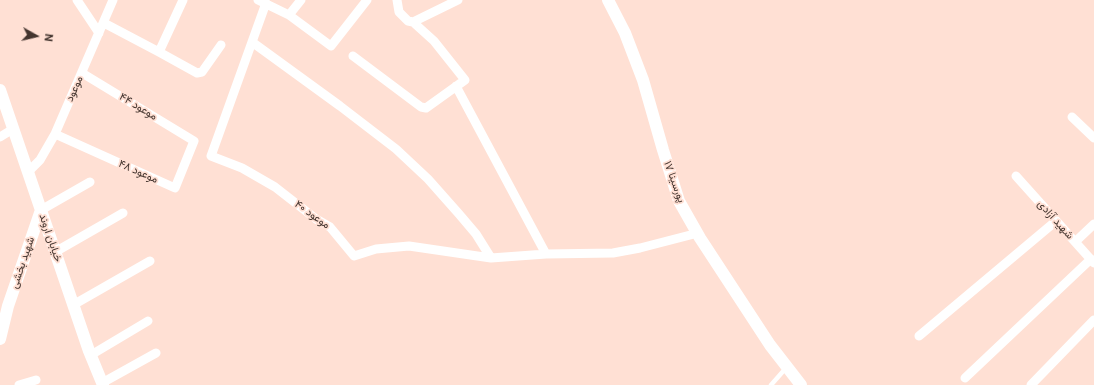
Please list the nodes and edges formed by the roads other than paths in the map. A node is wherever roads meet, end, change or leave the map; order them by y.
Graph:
1 (77, 0) edge
2 (113, 0) edge
3 (183, 0) edge
4 (301, 0) edge
5 (367, 0) edge
6 (397, 0) edge
7 (458, 0) edge
8 (608, 0) edge
9 (262, 2) edge
10 (289, 16) junction
11 (413, 22) junction
12 (104, 23) junction
13 (99, 33) junction
14 (252, 42) junction
15 (221, 45) dead end
16 (159, 52) junction
17 (353, 56) dead end
18 (82, 73) junction
19 (456, 86) junction
20 (1, 98) edge
21 (1072, 117) dead end
22 (13, 129) junction
23 (55, 134) junction
24 (0, 137) edge
25 (1094, 138) edge
26 (194, 141) joint
27 (28, 172) junction
28 (1016, 176) dead end
29 (90, 182) dead end
30 (41, 210) junction
31 (123, 213) dead end
32 (1056, 221) junction
33 (1094, 224) edge
34 (698, 233) junction
35 (1075, 242) junction
36 (55, 252) junction
37 (546, 254) junction
38 (491, 258) junction
39 (150, 260) dead end
40 (1092, 261) edge
41 (4, 304) edge
42 (73, 305) junction
43 (1094, 320) edge
44 (148, 321) dead end
45 (919, 336) dead end
46 (0, 340) edge
47 (156, 353) dead end
48 (91, 355) junction
49 (787, 367) junction
50 (965, 378) dead end
51 (36, 380) dead end
52 (102, 384) edge
53 (19, 385) edge
54 (771, 385) edge
55 (801, 385) edge
56 (1031, 385) edge

1 - 13 street
2 - 12 street, موعود
3 - 16 street
4 - 10 street
5 - 10 street
6 - 11 street
7 - 11 street
8 - 34 street, پورسینا ۱۷
9 - 10 street
9 - 14 street
11 - 19 street
12 - 13 street, موعود
12 - 16 street
13 - 18 street, موعود
14 - 38 street
14 - 38 street, موعود ۴۰
15 - 16 street
17 - 19 street
18 - 23 street, موعود
18 - 26 street, موعود ۴۴
19 - 37 street
20 - 22 street, خیابان اروند
21 - 25 street
22 - 24 street
22 - 27 street, خیابان اروند
23 - 26 street, موعود ۴۸
23 - 27 street, موعود
27 - 30 street, خیابان اروند
28 - 32 street, شهید آزادی
29 - 30 street
30 - 36 street, خیابان اروند
30 - 41 street, شهید بخشی
31 - 36 street
32 - 35 street, شهید آزادی
32 - 45 street
33 - 35 street
34 - 37 street
34 - 49 street, پورسینا ۱۷
35 - 40 street, شهید آزادی
36 - 42 street, خیابان اروند
37 - 38 street
39 - 42 street
40 - 50 street
41 - 46 street, شهید بخشی
42 - 48 street, خیابان اروند
43 - 56 street
44 - 48 street
47 - 52 street
48 - 52 street, خیابان اروند
49 - 54 lane
49 - 55 street, پورسینا ۱۷
51 - 53 street

